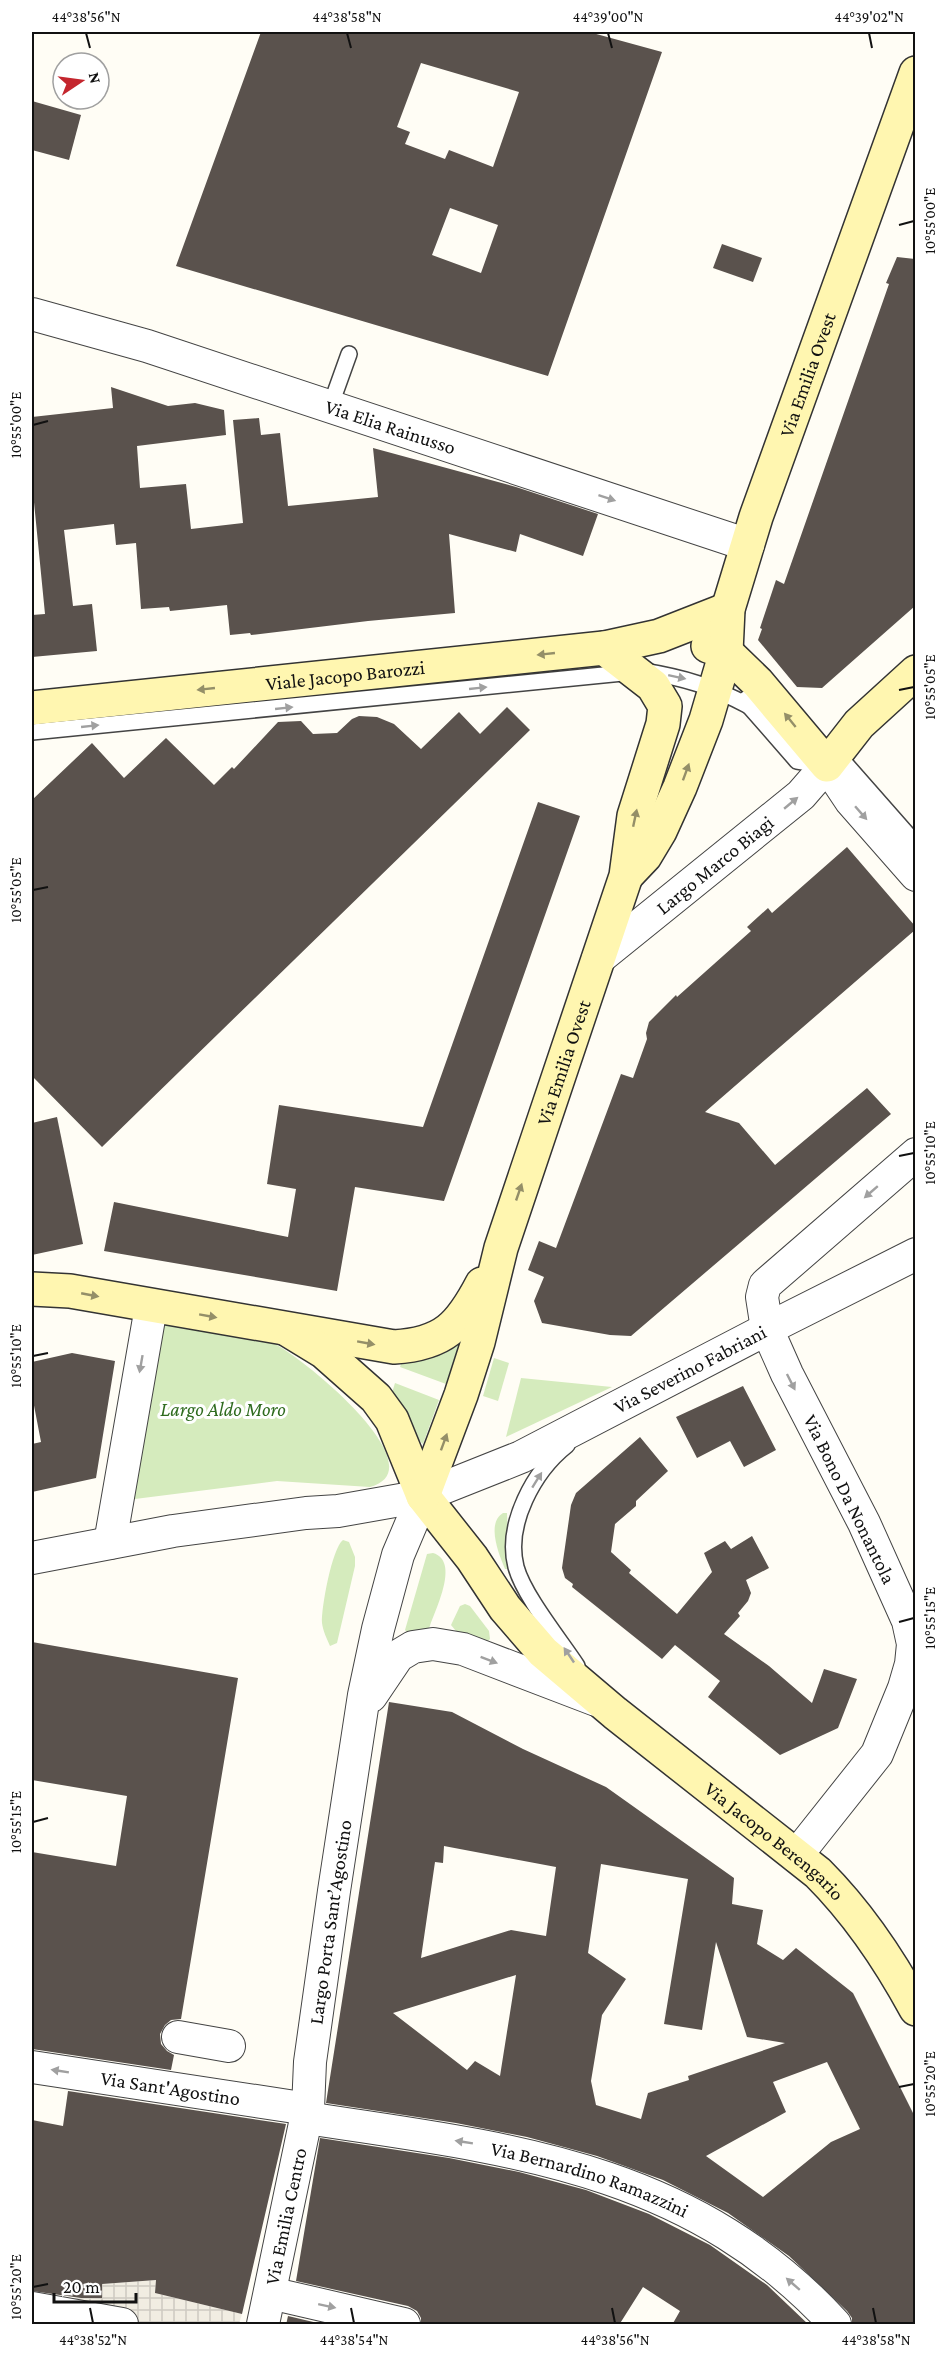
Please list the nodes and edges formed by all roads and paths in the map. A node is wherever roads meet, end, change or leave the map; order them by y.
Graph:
1 (915, 73) edge
2 (32, 314) edge
3 (349, 354) dead end
4 (330, 407) junction
5 (747, 545) junction
6 (728, 609) junction
7 (659, 636) junction
8 (604, 648) junction
9 (726, 652) junction
10 (915, 672) edge
11 (636, 673) junction
12 (716, 689) junction
13 (749, 706) junction
14 (32, 708) edge
15 (32, 732) edge
16 (831, 759) junction
17 (915, 844) edge
18 (915, 875) edge
19 (626, 876) junction
20 (598, 959) junction
21 (915, 1154) edge
22 (501, 1248) junction
23 (915, 1254) edge
24 (32, 1289) edge
25 (151, 1306) junction
26 (767, 1329) junction
27 (288, 1330) junction
28 (613, 1410) junction
29 (423, 1496) junction
30 (110, 1543) junction
31 (32, 1558) edge
32 (603, 1703) junction
33 (357, 1736) junction
34 (795, 1856) junction
35 (915, 2009) edge
36 (178, 2037) dead end
37 (230, 2046) dead end
38 (32, 2067) edge
39 (307, 2114) junction
40 (270, 2294) junction
41 (33, 2308) edge
42 (122, 2325) edge
43 (263, 2325) edge
44 (404, 2325) edge
45 (835, 2325) edge

1 - 5 street, Via Emilia Ovest
2 - 4 street, Via Elia Rainusso
3 - 4 lane
4 -> 5 street, Via Elia Rainusso
5 - 6 street, Via Emilia Ovest
6 - 7 street
6 - 9 street, Via Emilia Ovest
7 - 8 street, Viale Jacopo Barozzi
7 - 9 street
8 - 11 street, Via Emilia Ovest
8 -> 14 street, Viale Jacopo Barozzi
9 - 12 street, Via Emilia Ovest
9 - 13 lane
16 -> 9 street
10 - 16 street
11 -> 12 lane
15 -> 11 lane
19 -> 11 street, Via Emilia Ovest
12 - 13 lane
19 -> 12 street, Via Emilia Ovest
13 - 16 lane
16 - 17 lane
16 -> 18 street
20 -> 16 street, Largo Marco Biagi
19 - 20 street, Via Emilia Ovest
22 -> 20 street, Via Emilia Ovest
21 -> 26 street, Via Severino Fabriani
27 -> 22 street
29 -> 22 street
23 - 26 street
24 -> 25 street
25 -> 27 street
25 -> 30 street
26 - 28 street, Via Severino Fabriani
26 -> 34 street, Via Bono Da Nonantola
27 - 29 street
28 - 29 street, Via Severino Fabriani
32 -> 28 lane, Via Jacopo Berengario
29 - 30 street
29 - 32 street, Via Jacopo Berengario
29 - 33 street, Largo Porta Sant’Agostino
30 - 31 street
33 -> 32 street, Largo Porta Sant’Agostino
32 - 34 street, Via Jacopo Berengario
33 - 39 street, Largo Porta Sant’Agostino
34 - 35 street, Via Jacopo Berengario
36 - 37 street
39 -> 38 street, Via Sant'Agostino
39 - 40 street, Via Emilia Centro
45 -> 39 street, Via Bernardino Ramazzini
40 - 43 street, Via Emilia Centro
40 -> 44 street
41 - 42 street

